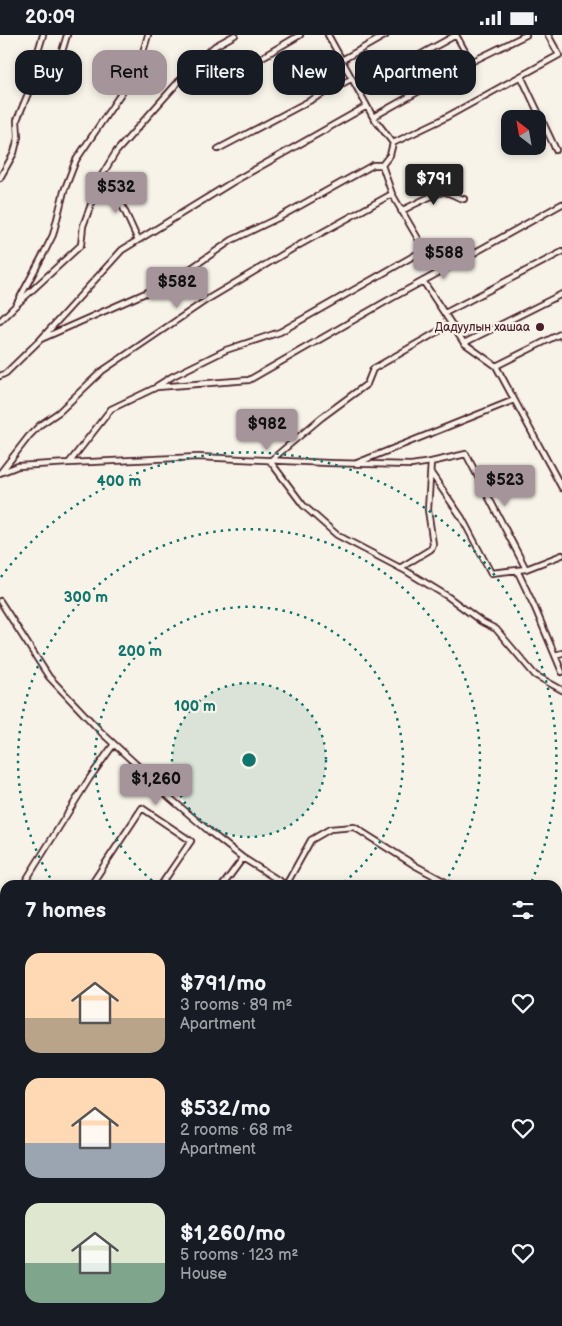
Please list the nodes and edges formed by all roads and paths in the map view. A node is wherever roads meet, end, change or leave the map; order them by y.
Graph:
1 (44, 35) edge
2 (67, 35) edge
3 (148, 35) edge
4 (235, 35) edge
5 (300, 35) edge
6 (328, 35) edge
7 (386, 35) edge
8 (526, 35) edge
9 (548, 35) edge
10 (39, 50) edge
11 (62, 50) edge
12 (336, 50) edge
13 (429, 50) edge
14 (464, 50) edge
15 (560, 55) edge
16 (263, 57) edge
17 (345, 58) edge
18 (476, 60) edge
19 (345, 66) edge
20 (521, 76) junction
21 (351, 79) junction
22 (355, 85) edge
23 (28, 95) edge
24 (361, 95) edge
25 (413, 95) edge
26 (367, 106) junction
27 (374, 117) junction
28 (393, 143) junction
29 (218, 149) dead end
30 (556, 149) dead end
31 (382, 165) junction
32 (0, 178) edge
33 (101, 181) junction
34 (392, 194) junction
35 (464, 199) dead end
36 (562, 204) edge
37 (401, 211) junction
38 (138, 240) junction
39 (424, 249) junction
40 (562, 252) edge
41 (438, 273) junction
42 (423, 281) junction
43 (562, 294) edge
44 (16, 305) junction
45 (445, 313) junction
46 (0, 321) edge
47 (451, 324) junction
48 (562, 337) edge
49 (41, 339) junction
50 (464, 343) junction
51 (496, 366) junction
52 (0, 376) edge
53 (156, 387) junction
54 (514, 400) junction
55 (270, 461) junction
56 (431, 462) junction
57 (69, 463) junction
58 (356, 463) junction
59 (0, 473) edge
60 (431, 473) junction
61 (562, 488) edge
62 (562, 555) edge
63 (400, 568) junction
64 (526, 569) junction
65 (517, 570) junction
66 (0, 601) edge
67 (562, 653) edge
68 (555, 655) junction
69 (562, 672) edge
70 (562, 690) edge
71 (114, 744) junction
72 (243, 858) junction
73 (25, 880) edge
74 (94, 880) edge
75 (164, 880) edge
76 (227, 880) edge
77 (278, 880) edge
78 (289, 880) edge
79 (443, 880) edge

1 - 10 street
2 - 11 street
3 - 44 street
4 - 33 street
5 - 16 street
6 - 12 street
7 - 17 street
8 - 18 street
9 - 15 street
13 - 14 street
15 - 20 street
19 - 21 street
20 - 28 street
20 - 30 street
21 - 22 street
21 - 29 street
23 - 32 street
24 - 26 street
25 - 27 street
26 - 27 street
26 - 38 street
27 - 28 street
28 - 31 street
31 - 34 street
31 - 49 street
33 - 38 street
33 - 44 street
34 - 37 street
34 - 59 street
35 - 37 street
36 - 41 street
37 - 39 street
38 - 49 street
39 - 41 street
39 - 53 street
40 - 45 street
41 - 42 street
42 - 45 street
42 - 53 street
43 - 50 street
44 - 46 street
45 - 47 street
47 - 50 street
47 - 55 street
48 - 51 street
49 - 52 street
50 - 51 street
51 - 54 street
53 - 57 street
54 - 58 street
54 - 61 street
55 - 57 street
55 - 58 street
55 - 63 street
56 - 58 street
56 - 60 street
56 - 64 street
57 - 59 street
60 - 63 street
60 - 65 street
62 - 64 street
63 - 70 street
64 - 65 street
65 - 68 street
66 - 71 street
67 - 68 street
68 - 69 street
71 - 72 street
71 - 73 street
72 - 76 street
72 - 77 street
74 - 75 street
78 - 79 street

